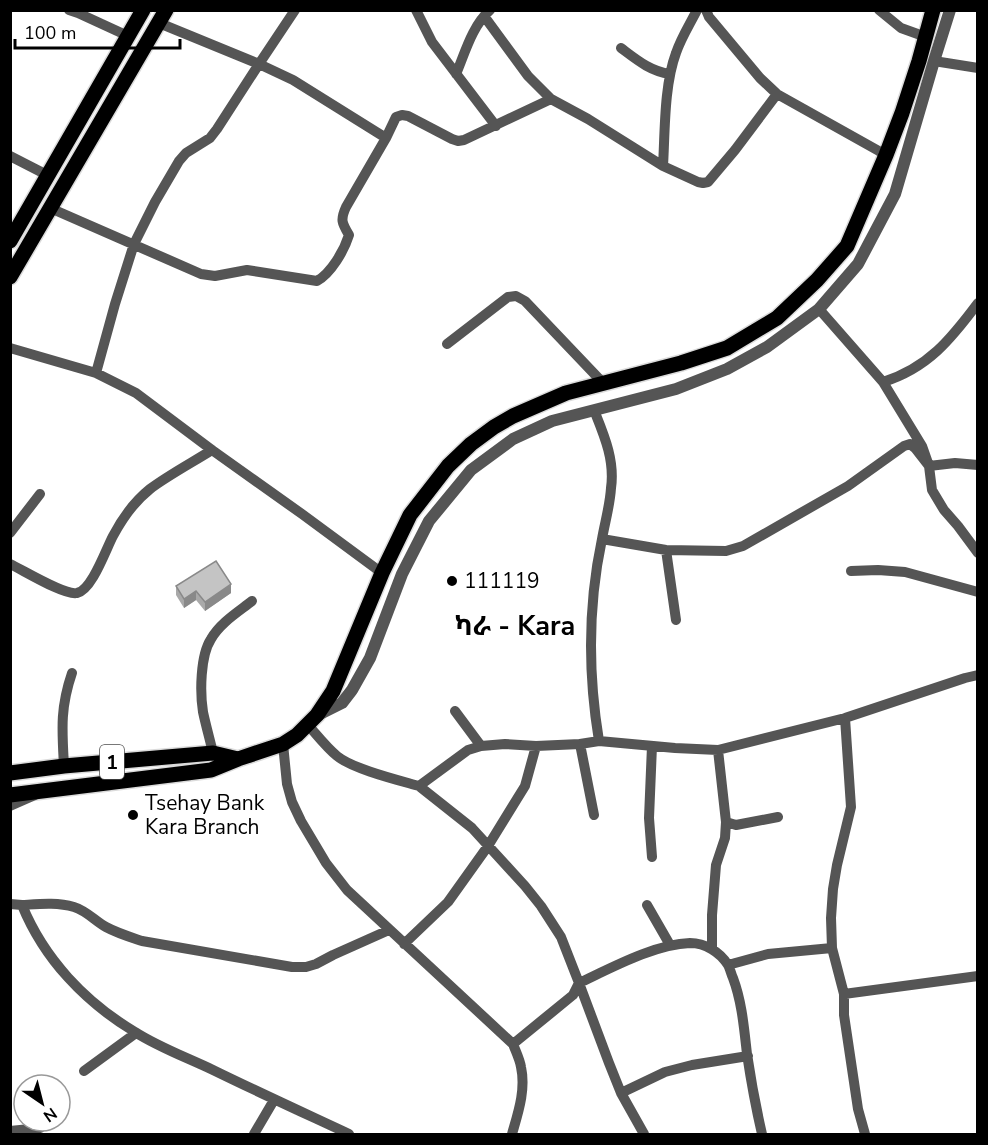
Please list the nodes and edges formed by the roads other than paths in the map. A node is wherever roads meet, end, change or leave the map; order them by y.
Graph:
1 (69, 10) edge
2 (143, 10) edge
3 (295, 10) edge
4 (416, 10) edge
5 (697, 10) edge
6 (706, 10) edge
7 (879, 10) edge
8 (933, 10) edge
9 (950, 10) edge
10 (487, 13) edge
11 (163, 17) edge
12 (128, 36) junction
13 (926, 37) junction
14 (621, 48) dead end
15 (934, 61) junction
16 (259, 64) junction
17 (978, 68) edge
18 (456, 74) junction
19 (670, 74) junction
20 (777, 94) junction
21 (550, 99) junction
22 (496, 126) junction
23 (386, 138) junction
24 (886, 155) junction
25 (10, 156) edge
26 (663, 166) junction
27 (49, 176) junction
28 (50, 208) junction
29 (10, 241) edge
30 (134, 244) junction
31 (10, 277) edge
32 (978, 303) edge
33 (819, 309) junction
34 (447, 344) dead end
35 (10, 348) edge
36 (96, 373) junction
37 (883, 382) junction
38 (604, 384) junction
39 (594, 410) junction
40 (212, 450) junction
41 (978, 465) edge
42 (929, 466) junction
43 (40, 494) dead end
44 (10, 532) edge
45 (602, 539) junction
46 (666, 550) junction
47 (978, 552) edge
48 (10, 564) edge
49 (851, 571) dead end
50 (382, 573) junction
51 (978, 592) edge
52 (252, 601) dead end
53 (676, 620) dead end
54 (72, 673) dead end
55 (978, 675) edge
56 (455, 711) dead end
57 (845, 718) junction
58 (312, 720) junction
59 (599, 741) junction
60 (283, 744) junction
61 (580, 744) junction
62 (481, 746) junction
63 (536, 746) junction
64 (652, 746) junction
65 (718, 750) junction
66 (213, 753) junction
67 (238, 759) junction
68 (64, 766) junction
69 (10, 773) edge
70 (420, 786) junction
71 (44, 790) junction
72 (10, 795) edge
73 (10, 806) edge
74 (594, 815) dead end
75 (778, 818) dead end
76 (726, 822) junction
77 (488, 846) junction
78 (652, 857) dead end
79 (16, 905) edge
80 (647, 905) dead end
81 (389, 930) junction
82 (404, 944) junction
83 (670, 945) junction
84 (831, 948) junction
85 (712, 949) junction
86 (728, 965) junction
87 (978, 976) edge
88 (579, 983) junction
89 (844, 994) junction
90 (136, 1033) junction
91 (513, 1044) junction
92 (748, 1056) junction
93 (84, 1071) dead end
94 (621, 1093) junction
95 (274, 1100) junction
96 (254, 1134) edge
97 (349, 1134) edge
98 (512, 1134) edge
99 (644, 1134) edge
100 (762, 1134) edge
101 (865, 1134) edge

1 - 12 street
2 - 12 main road
3 - 16 street
4 - 18 street
5 - 19 street
6 - 20 street
7 - 13 street
8 - 13 main road
9 - 15 street
10 - 18 street
10 - 21 street
11 - 16 street
11 - 28 main road
12 - 27 main road
13 - 24 main road
14 - 19 street
15 - 17 street
15 - 33 street
16 - 23 street
16 - 30 street
18 - 22 street
19 - 26 street
20 - 24 street
20 - 26 street
21 - 22 street
21 - 26 street
22 - 23 street
23 - 30 street
24 - 38 main road
25 - 27 street
27 - 29 main road
28 - 30 street
28 - 31 main road
30 - 36 street
32 - 37 street
33 - 37 street
33 - 39 street
34 - 38 street
35 - 36 street
36 - 40 street
37 - 42 street
38 - 50 main road
39 - 45 street
39 - 58 street
40 - 48 street
40 - 50 street
41 - 42 street
42 - 46 street
42 - 47 street
43 - 44 street
45 - 46 street
45 - 59 street
46 - 53 street
49 - 51 street
50 - 58 main road
52 - 66 street
54 - 68 street
55 - 57 street
56 - 62 street
57 - 65 street
57 - 84 street
58 - 60 main road
58 - 70 street
59 - 61 street
59 - 64 street
60 - 67 main road
60 - 81 street
61 - 63 street
61 - 74 street
62 - 63 street
62 - 70 street
63 - 77 street
64 - 65 street
64 - 78 street
65 - 76 street
66 - 67 main road
66 - 68 main road, 1
67 - 71 main road, 1
68 - 69 main road, 1
70 - 77 street
71 - 72 main road, 1
71 - 73 street
75 - 76 street
76 - 85 street
77 - 82 street
77 - 88 street
79 - 81 street
79 - 90 street
80 - 83 street
81 - 82 street
82 - 91 street
83 - 85 street
83 - 88 street
84 - 86 street
84 - 89 street
85 - 86 street
86 - 92 street
87 - 89 street
88 - 91 street
88 - 94 street
89 - 101 street
90 - 93 street
90 - 95 street
91 - 98 street
92 - 94 street
92 - 100 street
94 - 99 street
95 - 96 street
95 - 97 street

